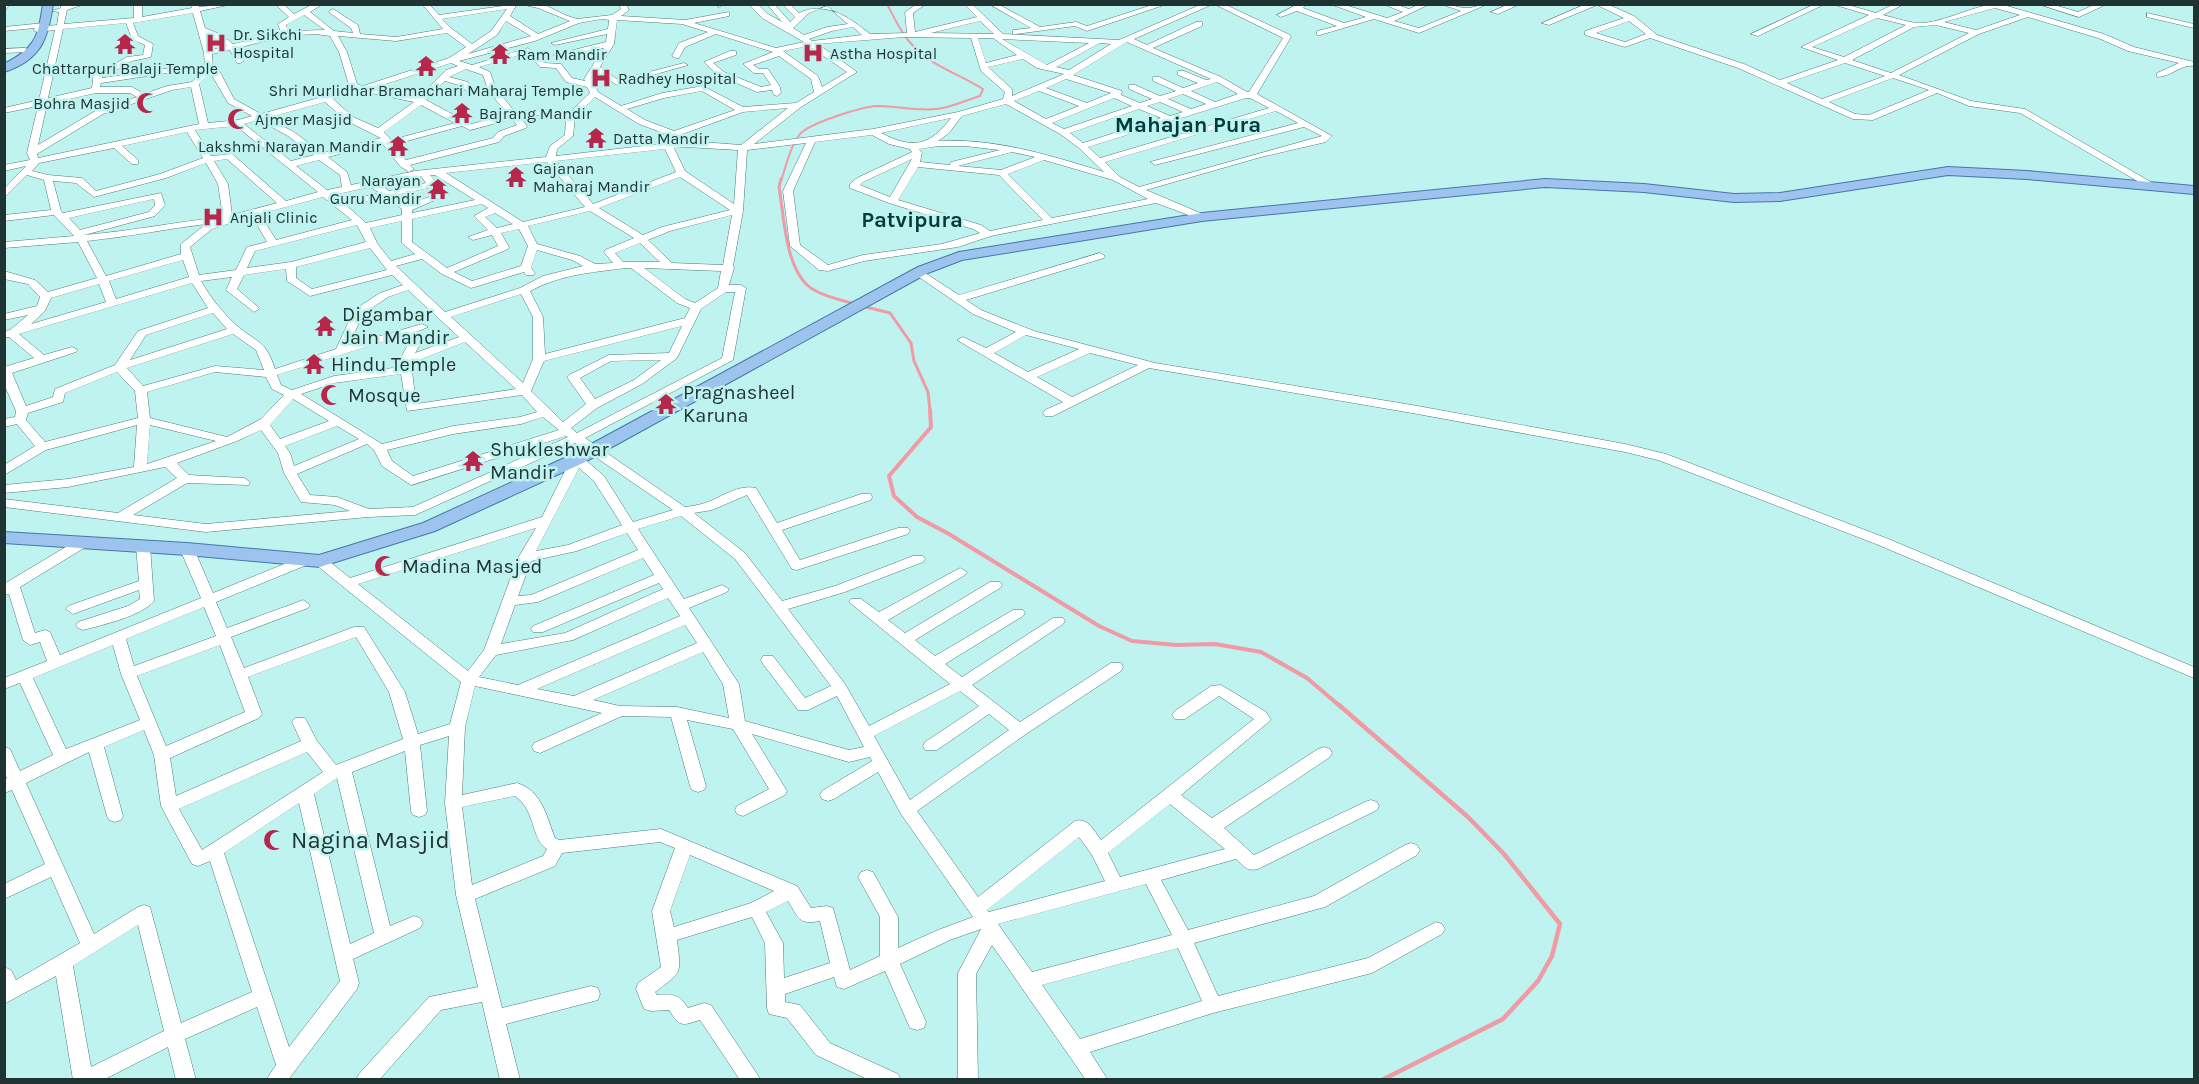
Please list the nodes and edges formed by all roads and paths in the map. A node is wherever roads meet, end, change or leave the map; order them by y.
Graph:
1 (7, 4) edge
2 (138, 4) edge
3 (230, 4) edge
4 (278, 4) edge
5 (320, 4) edge
6 (425, 4) edge
7 (523, 4) edge
8 (543, 4) edge
9 (622, 4) edge
10 (752, 4) edge
11 (770, 4) edge
12 (785, 4) edge
13 (827, 4) edge
14 (922, 4) edge
15 (967, 4) edge
16 (992, 4) edge
17 (1012, 4) edge
18 (1164, 4) edge
19 (1210, 4) edge
20 (1217, 4) edge
21 (1333, 4) edge
22 (1386, 4) edge
23 (1427, 4) edge
24 (1444, 4) edge
25 (1517, 4) edge
26 (1594, 4) edge
27 (1600, 4) edge
28 (1822, 4) edge
29 (1901, 4) edge
30 (2041, 4) edge
31 (2094, 4) edge
32 (81, 5) edge
33 (514, 5) edge
34 (1484, 5) edge
35 (1837, 5) edge
36 (1992, 5) edge
37 (532, 6) junction
38 (1301, 6) edge
39 (45, 7) edge
40 (64, 7) edge
41 (195, 8) edge
42 (474, 8) edge
43 (4, 10) edge
44 (333, 11) dead end
45 (1470, 11) junction
46 (1411, 12) junction
47 (1494, 12) dead end
48 (305, 13) junction
49 (726, 14) dead end
50 (1281, 15) dead end
51 (1877, 15) junction
52 (2028, 15) junction
53 (2150, 15) dead end
54 (438, 17) junction
55 (506, 17) junction
56 (799, 17) junction
57 (1373, 17) junction
58 (294, 18) junction
59 (613, 18) junction
60 (982, 18) junction
61 (1631, 18) junction
62 (133, 20) junction
63 (578, 21) junction
64 (815, 21) dead end
65 (1387, 21) junction
66 (682, 22) junction
67 (1936, 22) junction
68 (1546, 23) dead end
69 (1199, 24) dead end
70 (1913, 24) junction
71 (853, 25) junction
72 (1051, 26) junction
73 (1345, 26) junction
74 (2194, 26) edge
75 (41, 27) junction
76 (59, 27) junction
77 (789, 27) junction
78 (201, 28) junction
79 (1037, 28) junction
80 (4, 29) edge
81 (830, 29) junction
82 (448, 30) junction
83 (611, 32) junction
84 (715, 32) junction
85 (1976, 32) junction
86 (334, 33) junction
87 (1320, 33) dead end
88 (285, 34) junction
89 (1755, 34) dead end
90 (357, 35) junction
91 (913, 35) junction
92 (1650, 35) junction
93 (536, 36) junction
94 (974, 36) junction
95 (998, 37) junction
96 (870, 38) junction
97 (1124, 40) junction
98 (805, 41) junction
99 (1099, 41) junction
100 (555, 43) dead end
101 (609, 44) junction
102 (1042, 44) dead end
103 (938, 46) dead end
104 (234, 48) junction
105 (472, 48) junction
106 (1146, 48) junction
107 (25, 50) junction
108 (4, 51) edge
109 (778, 52) junction
110 (208, 53) junction
111 (733, 53) dead end
112 (557, 55) dead end
113 (1023, 55) junction
114 (676, 56) dead end
115 (452, 60) junction
116 (240, 61) dead end
117 (1843, 61) junction
118 (2191, 63) edge
119 (4, 64) edge
120 (684, 65) dead end
121 (475, 66) junction
122 (749, 66) junction
123 (984, 66) junction
124 (428, 67) junction
125 (463, 67) junction
126 (596, 67) junction
127 (99, 68) junction
128 (209, 68) junction
129 (1048, 68) junction
130 (4, 69) edge
131 (49, 73) junction
132 (717, 73) junction
133 (1181, 73) dead end
134 (1068, 75) junction
135 (2160, 75) dead end
136 (1891, 76) junction
137 (442, 78) junction
138 (1156, 79) dead end
139 (1218, 79) junction
140 (352, 80) junction
141 (1205, 83) junction
142 (1780, 83) junction
143 (195, 84) junction
144 (97, 85) junction
145 (776, 87) junction
146 (1132, 87) dead end
147 (170, 88) junction
148 (1040, 88) junction
149 (362, 89) junction
150 (592, 89) junction
151 (1937, 90) junction
152 (1183, 91) junction
153 (819, 93) junction
154 (473, 94) dead end
155 (1114, 95) junction
156 (1245, 96) junction
157 (143, 97) junction
158 (327, 99) junction
159 (1161, 99) junction
160 (421, 101) junction
161 (1007, 101) junction
162 (1821, 102) junction
163 (42, 103) junction
164 (729, 103) junction
165 (768, 103) dead end
166 (798, 105) junction
167 (1215, 105) junction
168 (778, 106) junction
169 (1088, 106) junction
170 (1140, 106) junction
171 (1274, 108) junction
172 (619, 109) junction
173 (742, 110) junction
174 (4, 111) edge
175 (1193, 113) junction
176 (959, 114) junction
177 (514, 116) junction
178 (571, 116) junction
179 (661, 116) dead end
180 (1183, 116) junction
181 (262, 118) junction
182 (1170, 119) junction
183 (642, 122) junction
184 (1046, 122) junction
185 (238, 123) junction
186 (464, 123) junction
187 (1305, 124) junction
188 (204, 126) junction
189 (1210, 128) junction
190 (190, 129) junction
191 (379, 132) junction
192 (873, 132) junction
193 (1063, 132) junction
194 (674, 134) junction
195 (809, 140) junction
196 (1236, 141) junction
197 (386, 142) junction
198 (686, 144) junction
199 (116, 145) junction
200 (926, 145) junction
201 (668, 146) junction
202 (1082, 147) junction
203 (743, 148) junction
204 (1013, 149) junction
205 (915, 150) junction
206 (1137, 150) junction
207 (1259, 155) junction
208 (34, 157) junction
209 (320, 157) junction
210 (1044, 157) junction
211 (208, 159) junction
212 (550, 160) junction
213 (1100, 161) junction
214 (135, 162) dead end
215 (1155, 162) junction
216 (403, 164) junction
217 (915, 164) junction
218 (288, 165) junction
219 (943, 167) junction
220 (12, 171) edge
221 (437, 172) junction
222 (681, 173) junction
223 (1002, 173) junction
224 (419, 174) junction
225 (48, 178) junction
226 (1177, 178) junction
227 (1117, 179) junction
228 (372, 184) junction
229 (432, 184) junction
230 (2154, 187) junction
231 (347, 189) junction
232 (1137, 190) junction
233 (2194, 190) edge
234 (323, 194) junction
235 (387, 194) junction
236 (4, 195) edge
237 (483, 201) junction
238 (892, 201) junction
239 (1157, 201) junction
240 (285, 205) junction
241 (339, 205) junction
242 (497, 208) junction
243 (591, 208) junction
244 (738, 211) junction
245 (406, 212) junction
246 (255, 213) junction
247 (59, 214) junction
248 (1202, 217) junction
249 (4, 218) edge
250 (228, 219) junction
251 (1049, 221) junction
252 (362, 224) junction
253 (523, 226) junction
254 (496, 233) junction
255 (988, 234) junction
256 (79, 237) junction
257 (473, 237) dead end
258 (641, 238) junction
259 (272, 242) junction
260 (372, 244) junction
261 (4, 245) edge
262 (533, 246) junction
263 (972, 248) junction
264 (423, 255) junction
265 (186, 256) junction
266 (1100, 256) dead end
267 (291, 265) junction
268 (591, 266) junction
269 (621, 266) junction
270 (635, 266) junction
271 (671, 267) junction
272 (392, 268) junction
273 (526, 268) junction
274 (729, 268) junction
275 (446, 272) junction
276 (4, 273) edge
277 (918, 273) junction
278 (237, 274) junction
279 (103, 279) junction
280 (194, 279) junction
281 (537, 282) junction
282 (409, 286) junction
283 (723, 289) junction
284 (524, 290) junction
285 (46, 296) junction
286 (957, 299) junction
287 (112, 303) junction
288 (696, 307) junction
289 (41, 309) junction
290 (215, 309) junction
291 (254, 309) dead end
292 (443, 316) junction
293 (4, 317) edge
294 (688, 321) junction
295 (422, 327) dead end
296 (234, 330) junction
297 (408, 331) junction
298 (1025, 331) junction
299 (8, 335) edge
300 (468, 338) junction
301 (963, 340) dead end
302 (1089, 349) junction
303 (72, 350) dead end
304 (341, 351) junction
305 (986, 353) junction
306 (673, 356) junction
307 (41, 358) junction
308 (539, 359) junction
309 (1149, 364) junction
310 (406, 366) junction
311 (119, 367) junction
312 (270, 374) junction
313 (1028, 377) junction
314 (141, 390) junction
315 (525, 391) junction
316 (292, 394) junction
317 (1072, 402) junction
318 (593, 405) junction
319 (545, 413) junction
320 (1049, 413) dead end
321 (21, 415) junction
322 (144, 420) junction
323 (339, 422) junction
324 (4, 423) edge
325 (264, 424) junction
326 (570, 432) junction
327 (368, 439) junction
328 (225, 440) junction
329 (278, 444) junction
330 (42, 447) junction
331 (380, 448) junction
332 (592, 450) junction
333 (577, 459) junction
334 (168, 462) junction
335 (140, 469) junction
336 (4, 471) edge
337 (290, 473) junction
338 (184, 479) junction
339 (244, 482) dead end
340 (4, 489) edge
341 (866, 497) dead end
342 (4, 503) edge
343 (683, 511) junction
344 (368, 513) junction
345 (119, 519) junction
346 (547, 520) junction
347 (629, 528) junction
348 (774, 528) junction
349 (903, 531) dead end
350 (4, 537) edge
351 (84, 542) junction
352 (143, 546) junction
353 (187, 549) junction
354 (645, 552) junction
355 (525, 558) junction
356 (918, 559) dead end
357 (312, 561) junction
358 (960, 572) dead end
359 (662, 577) junction
360 (146, 583) junction
361 (347, 583) junction
362 (995, 585) dead end
363 (9, 589) edge
364 (722, 589) dead end
365 (671, 591) junction
366 (510, 601) junction
367 (207, 602) junction
368 (856, 602) dead end
369 (303, 605) dead end
370 (778, 607) junction
371 (73, 609) dead end
372 (684, 612) junction
373 (1018, 613) dead end
374 (878, 619) junction
375 (1058, 621) dead end
376 (83, 625) dead end
377 (538, 629) dead end
378 (224, 636) junction
379 (119, 639) junction
380 (905, 640) junction
381 (706, 645) junction
382 (490, 651) junction
383 (768, 660) dead end
384 (55, 663) junction
385 (935, 663) junction
386 (1116, 667) dead end
387 (2194, 673) edge
388 (129, 674) junction
389 (240, 675) junction
390 (24, 676) junction
391 (469, 680) junction
392 (4, 684) edge
393 (963, 684) junction
394 (840, 688) junction
395 (517, 691) junction
396 (574, 702) junction
397 (990, 706) junction
398 (620, 711) junction
399 (677, 712) junction
400 (1180, 715) dead end
401 (300, 722) dead end
402 (147, 723) junction
403 (738, 725) junction
404 (457, 727) junction
405 (1020, 730) junction
406 (866, 734) junction
407 (411, 742) junction
408 (95, 744) junction
409 (310, 744) junction
410 (931, 746) dead end
411 (540, 747) dead end
412 (4, 753) edge
413 (1324, 753) dead end
414 (162, 755) junction
415 (878, 756) junction
416 (62, 757) junction
417 (338, 772) junction
418 (11, 783) edge
419 (698, 786) dead end
420 (305, 792) junction
421 (828, 795) dead end
422 (1170, 795) junction
423 (453, 803) junction
424 (169, 806) junction
425 (1371, 806) dead end
426 (743, 810) dead end
427 (907, 810) junction
428 (419, 811) dead end
429 (115, 816) dead end
430 (1212, 827) junction
431 (686, 845) junction
432 (557, 847) junction
433 (1411, 850) dead end
434 (215, 851) junction
435 (1099, 851) junction
436 (1239, 852) junction
437 (55, 867) junction
438 (1150, 876) junction
439 (867, 877) dead end
440 (1116, 886) junction
441 (791, 891) junction
442 (4, 892) edge
443 (465, 895) junction
444 (756, 909) junction
445 (985, 919) junction
446 (414, 923) dead end
447 (1436, 929) dead end
448 (384, 936) junction
449 (667, 936) junction
450 (1183, 938) junction
451 (90, 944) junction
452 (344, 955) junction
453 (889, 960) junction
454 (63, 963) junction
455 (841, 967) junction
456 (1029, 981) junction
457 (7, 987) edge
458 (776, 989) junction
459 (489, 993) junction
460 (591, 994) dead end
461 (263, 996) junction
462 (1213, 1005) junction
463 (496, 1018) junction
464 (917, 1022) dead end
465 (174, 1035) junction
466 (1077, 1047) junction
467 (281, 1073) edge
468 (186, 1080) edge
469 (366, 1080) edge
470 (510, 1080) edge
471 (751, 1080) edge
472 (891, 1080) edge
473 (968, 1080) edge
474 (1098, 1080) edge

1 - 43 street
2 - 62 street
3 - 41 street
4 - 58 street
5 - 48 street
6 - 54 street
7 - 37 street
8 - 37 street
9 - 59 street
10 - 77 street
11 - 77 street
12 - 56 street
13 - 56 street
13 - 71 street
14 - 91 street
15 - 60 street
16 - 79 street
17 - 72 street
18 - 72 street
19 - 97 street
20 - 156 street
21 - 57 street
22 - 46 street
23 - 46 street
24 - 45 street
25 - 47 street
26 - 68 street
27 - 61 street
28 - 89 street
29 - 51 street
30 - 31 street
32 - 40 street
33 - 42 street
33 - 55 street
34 - 45 street
35 - 51 street
36 - 52 street
36 - 67 street
37 - 63 street
38 - 50 street
38 - 73 street
39 - 40 street
39 - 75 main road
40 - 76 street
41 - 62 street
41 - 78 street
42 - 54 street
44 - 90 street
45 - 65 street
46 - 65 street
48 - 58 street
48 - 86 street
49 - 66 street
51 - 70 street
51 - 117 street
52 - 85 street
52 - 118 street
53 - 74 street
54 - 82 street
55 - 93 street
55 - 105 street
56 - 77 street
57 - 65 street
57 - 73 street
58 - 88 street
59 - 63 street
59 - 66 street
59 - 83 street
60 - 91 street
60 - 95 street
61 - 92 street
61 - 92 street
62 - 76 street
62 - 127 street
63 - 93 street
64 - 81 street
66 - 84 street
67 - 70 street
67 - 85 street
69 - 106 street
70 - 117 street
71 - 81 street
71 - 96 street
72 - 79 street
73 - 87 street
75 - 76 street
75 - 80 street
75 - 107 main road
75 - 130 main road
76 - 131 street
77 - 98 street
78 - 104 street
78 - 110 street
79 - 95 street
81 - 98 street
82 - 90 street
82 - 105 street
83 - 100 street
83 - 101 street
84 - 109 street
84 - 114 street
85 - 136 street
86 - 88 street
86 - 90 street
86 - 140 street
88 - 104 street
91 - 94 street
91 - 96 street
91 - 103 street
92 - 142 street
93 - 115 street
94 - 95 street
94 - 123 street
95 - 99 street
95 - 113 street
96 - 98 street
97 - 99 street
97 - 106 street
97 - 134 street
98 - 109 street
98 - 153 street
99 - 129 street
101 - 112 street
101 - 126 street
102 - 113 street
104 - 110 street
104 - 116 street
105 - 115 street
106 - 139 street
107 - 108 street
107 - 119 main road
109 - 122 street
109 - 153 street
110 - 128 street
111 - 132 street
113 - 123 street
113 - 129 street
115 - 124 street
115 - 125 street
117 - 136 street
117 - 142 street
118 - 135 street
120 - 126 street
121 - 125 street
121 - 150 street
121 - 177 street
122 - 132 street
122 - 145 street
123 - 161 street
124 - 140 street
124 - 149 street
125 - 137 street
126 - 150 street
127 - 131 street
127 - 144 street
128 - 143 street
128 - 181 street
129 - 134 street
131 - 163 street
132 - 145 street
133 - 141 street
134 - 148 street
134 - 155 street
136 - 151 street
136 - 162 street
137 - 154 street
137 - 160 street
138 - 152 street
139 - 141 street
139 - 156 street
140 - 149 street
141 - 152 street
141 - 156 street
142 - 162 street
143 - 147 street
143 - 188 street
144 - 147 street
144 - 157 street
144 - 163 street
145 - 168 street
146 - 159 street
147 - 157 street
148 - 161 street
148 - 169 street
149 - 158 street
149 - 160 street
150 - 172 street
150 - 178 street
151 - 162 street
151 - 230 street
152 - 159 street
152 - 167 street
153 - 166 street
155 - 169 street
155 - 170 street
156 - 167 street
156 - 171 street
157 - 208 street
158 - 181 street
158 - 191 street
159 - 170 street
159 - 175 street
160 - 186 street
160 - 191 street
161 - 176 street
161 - 184 street
163 - 174 street
163 - 208 street
164 - 165 street
164 - 172 street
164 - 173 street
166 - 168 street
166 - 203 street
167 - 175 street
168 - 173 street
169 - 184 street
170 - 182 street
170 - 193 street
171 - 187 street
171 - 189 street
172 - 183 street
173 - 194 street
175 - 180 street
176 - 192 street
176 - 200 street
177 - 178 street
177 - 186 street
177 - 216 street
178 - 212 street
179 - 183 street
180 - 182 street
180 - 189 street
181 - 185 street
181 - 209 street
182 - 202 street
183 - 194 street
184 - 193 street
185 - 188 street
185 - 218 street
186 - 197 street
187 - 196 street
187 - 207 street
188 - 190 street
189 - 196 street
189 - 206 street
190 - 199 street
190 - 211 street
191 - 197 street
192 - 195 street
192 - 205 street
193 - 202 street
194 - 198 street
195 - 203 street
195 - 263 street
196 - 207 street
196 - 215 street
197 - 209 street
197 - 216 street
198 - 201 street
198 - 203 street
199 - 208 street
199 - 214 street
200 - 204 street
200 - 205 street
201 - 212 street
201 - 222 street
202 - 213 street
203 - 244 street
204 - 210 street
204 - 219 street
205 - 217 street
205 - 238 street
206 - 213 street
206 - 215 street
207 - 226 street
208 - 220 street
209 - 218 street
209 - 231 street
210 - 223 street
210 - 227 street
211 - 225 street
211 - 240 street
211 - 250 street
212 - 221 street
212 - 243 street
213 - 227 street
215 - 226 street
216 - 224 street
217 - 219 street
217 - 238 street
218 - 234 street
219 - 223 street
220 - 225 street
220 - 236 street
221 - 224 street
221 - 237 street
222 - 243 street
222 - 244 street
223 - 251 street
224 - 228 street
224 - 229 street
225 - 247 street
226 - 232 street
227 - 232 street
228 - 231 street
228 - 235 street
229 - 235 street
229 - 245 street
230 - 233 main road
230 - 248 main road
231 - 234 street
232 - 239 street
234 - 240 street
234 - 241 street
235 - 241 street
235 - 245 street
237 - 242 street
237 - 245 street
238 - 255 street
239 - 248 street
239 - 251 street
240 - 246 street
241 - 252 street
242 - 253 street
242 - 254 street
243 - 253 street
243 - 258 street
244 - 258 street
244 - 274 street
245 - 252 street
245 - 264 street
246 - 250 street
246 - 259 street
247 - 249 street
247 - 256 street
247 - 256 street
248 - 263 main road
250 - 256 street
250 - 265 street
251 - 255 street
252 - 259 street
252 - 260 street
253 - 254 street
253 - 262 street
254 - 257 street
254 - 275 street
255 - 263 street
256 - 261 street
256 - 279 street
258 - 269 street
258 - 271 street
259 - 278 street
260 - 267 street
260 - 272 street
262 - 268 street
262 - 273 street
263 - 277 main road
264 - 272 street
264 - 275 street
265 - 279 street
265 - 280 street
266 - 286 street
267 - 272 street
267 - 278 street
268 - 269 street
268 - 281 street
269 - 270 street
270 - 271 street
270 - 288 street
271 - 274 street
272 - 282 street
273 - 275 street
273 - 281 street
274 - 283 street
276 - 285 street
277 - 286 street
277 - 332 main road
278 - 280 street
278 - 291 street
279 - 285 street
279 - 287 street
280 - 287 street
280 - 290 street
281 - 284 street
282 - 292 street
282 - 304 street
283 - 288 street
283 - 326 street
284 - 292 street
284 - 308 street
285 - 289 street
286 - 298 street
287 - 299 street
288 - 294 street
289 - 293 street
289 - 299 street
290 - 296 street
290 - 311 street
292 - 300 street
294 - 306 street
294 - 308 street
295 - 297 street
296 - 311 street
296 - 312 street
297 - 304 street
297 - 310 street
298 - 302 street
298 - 305 street
299 - 307 street
300 - 310 street
300 - 315 street
301 - 305 street
302 - 309 street
302 - 313 street
303 - 307 street
304 - 312 street
305 - 313 street
306 - 318 street
306 - 318 street
307 - 321 street
308 - 315 street
309 - 317 street
309 - 387 street
310 - 315 street
310 - 316 street
311 - 314 street
311 - 321 street
312 - 314 street
312 - 316 street
313 - 317 street
314 - 322 street
315 - 319 street
316 - 323 street
316 - 325 street
317 - 320 street
318 - 326 street
319 - 326 street
319 - 331 street
321 - 324 street
321 - 330 street
322 - 328 street
322 - 330 street
322 - 335 street
323 - 327 street
323 - 329 street
325 - 328 street
325 - 329 street
326 - 331 street
326 - 332 street
326 - 344 street
327 - 331 street
327 - 337 street
328 - 334 street
329 - 337 street
330 - 336 street
332 - 333 main road
332 - 343 street
333 - 346 street
333 - 347 street
333 - 357 main road
334 - 335 street
334 - 338 street
335 - 340 street
337 - 344 street
338 - 339 street
338 - 345 street
341 - 348 street
342 - 345 street
343 - 347 street
343 - 348 street
343 - 370 street
344 - 345 street
346 - 355 street
346 - 361 street
347 - 354 street
347 - 355 street
348 - 349 street
350 - 351 main road
351 - 352 main road
351 - 363 street
352 - 353 main road
352 - 360 street
353 - 357 main road
353 - 367 street
354 - 359 street
354 - 366 street
355 - 366 street
356 - 370 street
357 - 361 street
357 - 367 street
358 - 374 street
359 - 365 street
359 - 377 street
360 - 371 street
360 - 376 street
361 - 391 street
362 - 380 street
363 - 384 street
364 - 372 street
365 - 372 street
365 - 382 street
366 - 382 street
367 - 378 street
367 - 379 street
368 - 374 street
369 - 378 street
370 - 394 street
372 - 381 street
372 - 395 street
373 - 385 street
374 - 380 street
375 - 393 street
378 - 388 street
378 - 389 street
379 - 384 street
379 - 388 street
380 - 385 street
381 - 396 street
381 - 403 street
382 - 391 street
383 - 394 street
384 - 390 street
385 - 393 street
386 - 405 street
388 - 402 street
389 - 407 street
389 - 414 street
390 - 392 street
390 - 416 street
391 - 395 street
391 - 404 street
393 - 397 street
393 - 406 street
394 - 406 street
395 - 396 street
396 - 398 street
397 - 405 street
397 - 410 street
398 - 399 street
398 - 411 street
399 - 403 street
399 - 419 street
400 - 422 street
401 - 409 street
402 - 408 street
402 - 414 street
403 - 415 street
403 - 426 street
404 - 407 street
404 - 423 street
405 - 427 street
406 - 415 street
407 - 417 street
407 - 428 street
408 - 416 street
408 - 429 street
409 - 417 street
409 - 424 street
412 - 418 street
413 - 430 street
414 - 424 street
415 - 421 street
415 - 427 street
416 - 418 street
417 - 420 street
417 - 448 street
418 - 437 street
420 - 434 street
420 - 452 street
422 - 430 street
422 - 435 street
423 - 432 street
423 - 443 street
424 - 434 street
425 - 436 street
427 - 445 street
430 - 436 street
431 - 432 street
431 - 441 street
431 - 449 street
432 - 443 street
433 - 450 street
434 - 461 street
435 - 440 street
435 - 445 street
436 - 438 street
437 - 442 street
437 - 451 street
438 - 440 street
438 - 450 street
439 - 453 street
440 - 445 street
441 - 444 street
441 - 455 street
443 - 459 street
444 - 449 street
444 - 458 street
445 - 453 street
445 - 456 street
445 - 473 street
446 - 448 street
447 - 462 street
448 - 452 street
449 - 471 street
450 - 456 street
450 - 462 street
451 - 454 street
451 - 465 street
452 - 467 street
453 - 455 street
453 - 464 street
454 - 457 street
454 - 465 street
455 - 458 street
456 - 466 street
458 - 472 street
459 - 463 street
459 - 469 street
460 - 463 street
461 - 465 street
461 - 467 street
462 - 466 street
463 - 470 street
465 - 468 street
466 - 474 street

